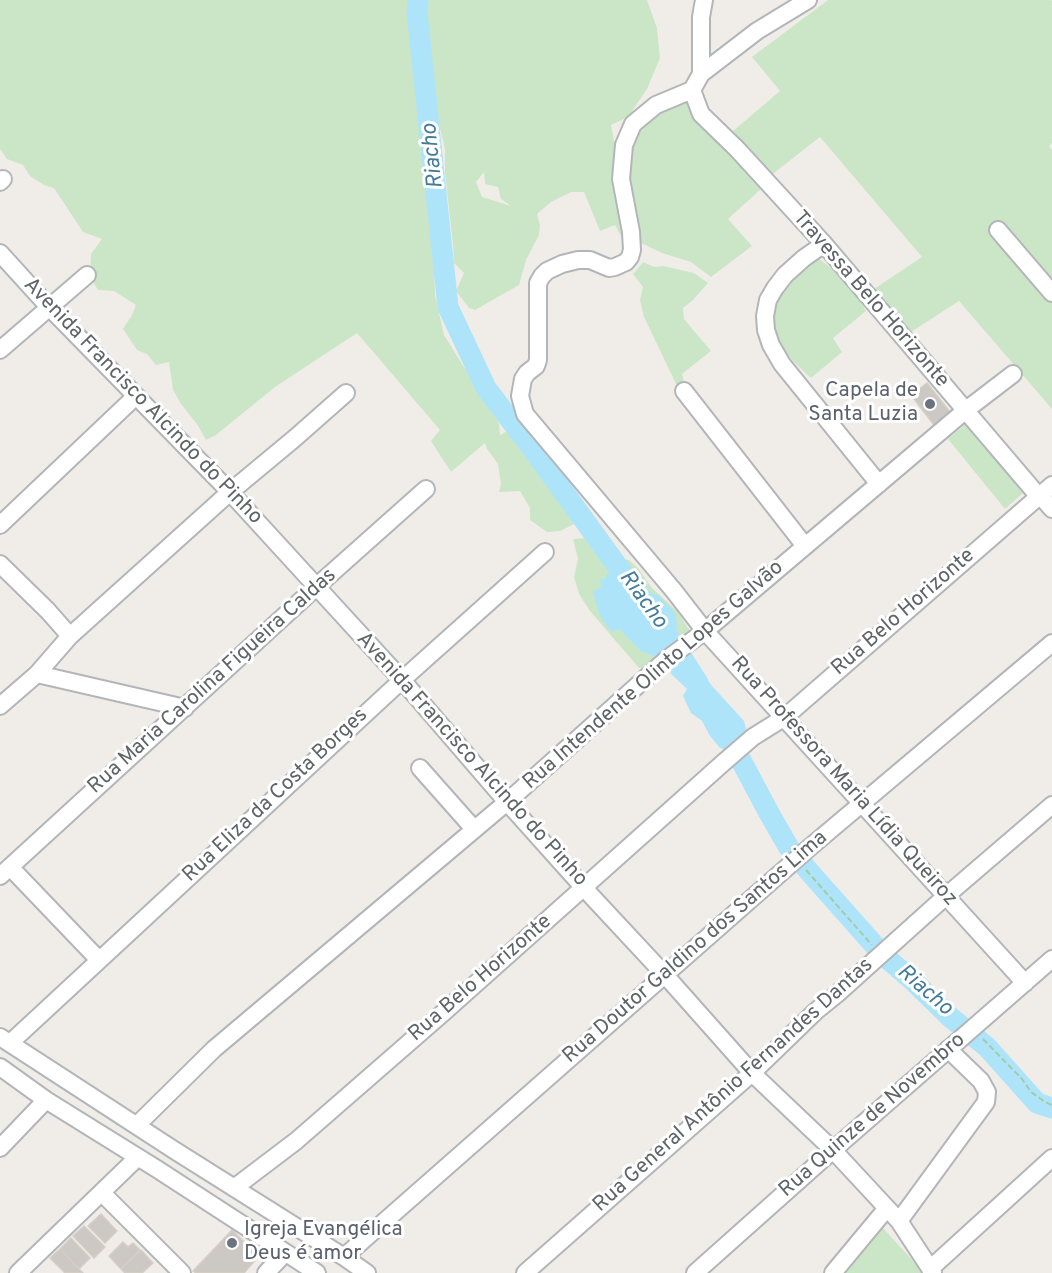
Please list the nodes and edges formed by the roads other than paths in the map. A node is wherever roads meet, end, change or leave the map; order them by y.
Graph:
1 (704, 0) edge
2 (808, 0) edge
3 (701, 74) junction
4 (692, 90) junction
5 (998, 230) dead end
6 (824, 244) junction
7 (0, 253) edge
8 (87, 274) dead end
9 (1052, 293) edge
10 (49, 307) junction
11 (0, 350) edge
12 (1014, 374) dead end
13 (684, 390) dead end
14 (346, 393) dead end
15 (136, 396) junction
16 (966, 410) junction
17 (879, 484) junction
18 (426, 489) dead end
19 (1046, 490) edge
20 (230, 492) junction
21 (1052, 508) edge
22 (0, 525) edge
23 (805, 546) junction
24 (545, 552) dead end
25 (0, 564) edge
26 (316, 587) junction
27 (705, 631) junction
28 (70, 636) junction
29 (1052, 643) edge
30 (37, 674) junction
31 (402, 680) junction
32 (0, 706) edge
33 (185, 708) junction
34 (784, 717) junction
35 (420, 768) dead end
36 (507, 802) junction
37 (862, 803) junction
38 (1052, 805) edge
39 (474, 829) junction
40 (5, 872) edge
41 (584, 888) junction
42 (946, 896) junction
43 (1052, 959) edge
44 (99, 960) junction
45 (665, 975) junction
46 (1025, 983) junction
47 (5, 1040) edge
48 (954, 1044) junction
49 (0, 1067) edge
50 (752, 1073) junction
51 (46, 1100) junction
52 (137, 1125) junction
53 (0, 1148) edge
54 (174, 1150) junction
55 (833, 1150) junction
56 (138, 1157) junction
57 (1052, 1158) edge
58 (157, 1169) junction
59 (234, 1188) junction
60 (102, 1192) junction
61 (887, 1208) junction
62 (899, 1221) junction
63 (285, 1253) junction
64 (344, 1257) junction
65 (28, 1270) edge
66 (932, 1271) edge
67 (182, 1273) edge
68 (266, 1273) edge
69 (317, 1273) edge
70 (367, 1273) edge
71 (525, 1273) edge
72 (695, 1273) edge
73 (833, 1273) edge

1 - 3 street
2 - 3 street
3 - 4 street
4 - 6 street, Travessa Belo Horizonte
4 - 27 street, Rua Professora Maria Lídia Queiroz
5 - 9 street
6 - 16 street, Travessa Belo Horizonte
6 - 17 street
7 - 10 street, Avenida Francisco Alcindo do Pinho
8 - 10 street
10 - 11 street
10 - 15 street, Avenida Francisco Alcindo do Pinho
12 - 16 street, Rua Intendente Olinto Lopes Galvão
13 - 23 street
14 - 20 street
15 - 20 street, Avenida Francisco Alcindo do Pinho
15 - 22 street
16 - 17 street, Rua Intendente Olinto Lopes Galvão
16 - 19 street, Travessa Belo Horizonte
17 - 23 street, Rua Intendente Olinto Lopes Galvão
18 - 26 street, Rua Maria Carolina Figueira Caldas
19 - 21 street, Travessa Belo Horizonte
19 - 34 street, Rua Belo Horizonte
20 - 26 street, Avenida Francisco Alcindo do Pinho
20 - 28 street
23 - 27 street, Rua Intendente Olinto Lopes Galvão
24 - 31 street, Rua Eliza da Costa Borges
25 - 28 street
26 - 31 street, Avenida Francisco Alcindo do Pinho
26 - 33 street, Rua Maria Carolina Figueira Caldas
27 - 34 street, Rua Professora Maria Lídia Queiroz
27 - 36 street, Rua Intendente Olinto Lopes Galvão
28 - 30 street
29 - 37 street, Rua Doutor Galdino dos Santos Lima
30 - 32 street
30 - 33 street
31 - 36 street, Avenida Francisco Alcindo do Pinho
31 - 44 street, Rua Eliza da Costa Borges
33 - 40 street, Rua Maria Carolina Figueira Caldas
34 - 37 street, Rua Professora Maria Lídia Queiroz
34 - 41 street, Rua Belo Horizonte
35 - 39 street
36 - 39 street, Rua Intendente Olinto Lopes Galvão
36 - 41 street, Avenida Francisco Alcindo do Pinho
37 - 42 street, Rua Professora Maria Lídia Queiroz
37 - 45 street, Rua Doutor Galdino dos Santos Lima
38 - 42 street, Rua General Antônio Fernandes Dantas
39 - 52 street, Rua Intendente Olinto Lopes Galvão
40 - 44 street
41 - 45 street, Avenida Francisco Alcindo do Pinho
41 - 59 street, Rua Belo Horizonte
42 - 46 street, Rua Professora Maria Lídia Queiroz
42 - 50 street, Rua General Antônio Fernandes Dantas
43 - 46 street, Rua Quinze de Novembro
44 - 47 street, Rua Eliza da Costa Borges
45 - 50 street, Avenida Francisco Alcindo do Pinho
45 - 64 street, Rua Doutor Galdino dos Santos Lima
46 - 48 street, Rua Quinze de Novembro
47 - 52 street
48 - 55 street, Rua Quinze de Novembro
48 - 62 street
49 - 51 street
50 - 55 street, Avenida Francisco Alcindo do Pinho
50 - 71 street, Rua General Antônio Fernandes Dantas
51 - 53 street
51 - 56 street
52 - 54 street
54 - 58 street
54 - 59 street
55 - 61 street, Avenida Francisco Alcindo do Pinho
55 - 72 street, Rua Quinze de Novembro
56 - 58 street
56 - 60 street
57 - 66 street
58 - 63 street
59 - 64 street
60 - 65 street
60 - 67 street
61 - 62 street, Avenida Francisco Alcindo do Pinho
61 - 73 street
62 - 66 street, Avenida Francisco Alcindo do Pinho
63 - 68 street
63 - 69 street
64 - 70 street

